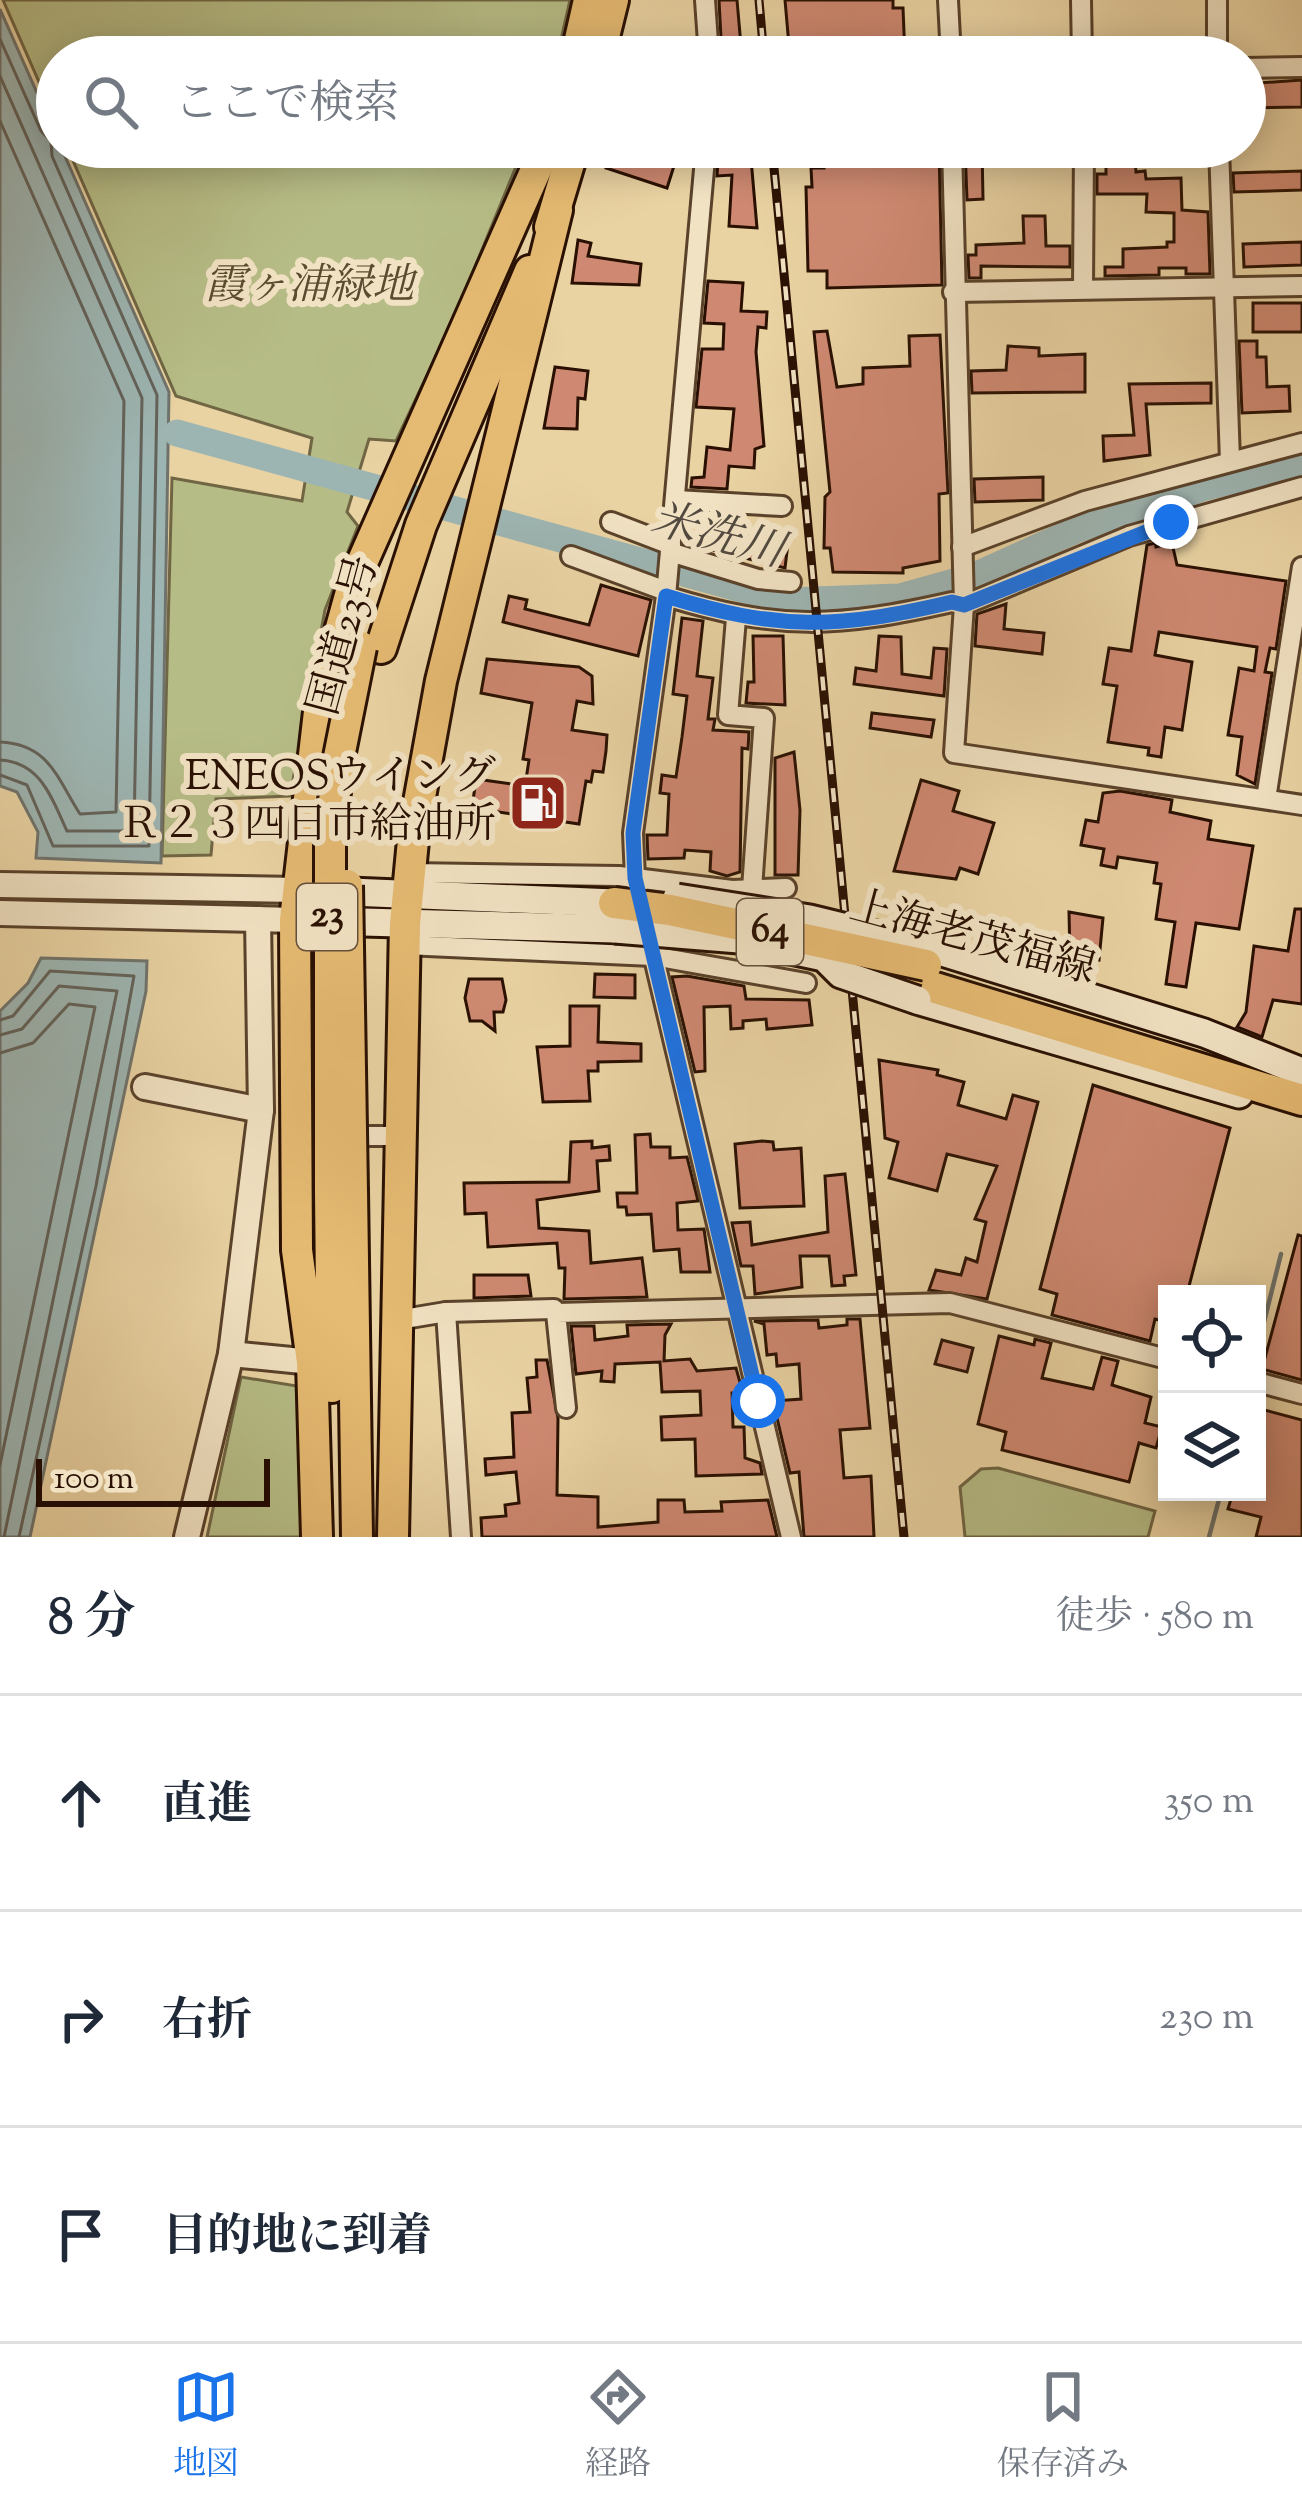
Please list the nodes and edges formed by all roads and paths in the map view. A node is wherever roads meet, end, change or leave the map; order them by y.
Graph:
1 (590, 0) edge
2 (613, 0) edge
3 (705, 0) edge
4 (948, 0) edge
5 (1081, 0) edge
6 (1216, 0) edge
7 (581, 36) edge
8 (604, 36) edge
9 (708, 36) edge
10 (950, 36) edge
11 (1082, 36) edge
12 (1217, 36) edge
13 (1302, 67) edge
14 (1266, 68) edge
15 (541, 168) edge
16 (568, 168) edge
17 (704, 168) edge
18 (952, 168) edge
19 (1084, 168) edge
20 (1219, 168) edge
21 (557, 210) junction
22 (1220, 284) junction
23 (1302, 286) edge
24 (1084, 288) junction
25 (953, 292) junction
26 (1302, 443) edge
27 (1230, 460) junction
28 (423, 465) junction
29 (1302, 487) edge
30 (676, 500) junction
31 (782, 506) dead end
32 (400, 522) junction
33 (611, 522) dead end
34 (671, 548) junction
35 (962, 552) junction
36 (571, 556) dead end
37 (1302, 567) edge
38 (791, 582) dead end
39 (666, 591) junction
40 (963, 602) junction
41 (736, 618) junction
42 (1266, 799) junction
43 (1302, 805) edge
44 (635, 878) junction
45 (2, 885) edge
46 (785, 888) dead end
47 (742, 890) junction
48 (297, 905) junction
49 (407, 909) junction
50 (1, 913) edge
51 (614, 916) junction
52 (258, 919) junction
53 (653, 956) junction
54 (824, 957) joint
55 (725, 964) junction
56 (924, 974) junction
57 (806, 983) dead end
58 (1119, 1034) junction
59 (1302, 1077) edge
60 (145, 1087) dead end
61 (1302, 1104) edge
62 (261, 1110) junction
63 (298, 1136) junction
64 (401, 1136) junction
65 (341, 1191) junction
66 (735, 1308) junction
67 (554, 1309) dead end
68 (446, 1312) junction
69 (398, 1320) junction
70 (231, 1354) junction
71 (1158, 1357) edge
72 (312, 1362) junction
73 (1266, 1384) edge
74 (1302, 1394) edge
75 (566, 1408) dead end
76 (187, 1537) edge
77 (317, 1537) edge
78 (334, 1537) edge
79 (357, 1537) edge
80 (392, 1537) edge
81 (461, 1537) edge
82 (791, 1537) edge

1 - 7 main road
2 - 8 main road
3 - 9 street
4 - 10 street
5 - 11 street
6 - 12 street
13 - 14 street
15 - 28 main road
16 - 21 main road, 国道23号 / 23
17 - 30 street
18 - 25 street
19 - 24 street
20 - 22 street
21 - 28 main road, 国道23号 / 23
21 - 49 main road
22 - 23 street
22 - 24 street
22 - 27 street
24 - 25 street
25 - 35 street
26 - 27 street
27 - 35 street
28 - 32 main road, 国道23号 / 23
29 - 40 street
30 - 31 street
30 - 34 street
32 - 48 main road
32 - 65 main road, 国道23号 / 23, bridge
33 - 34 street
34 - 38 street
34 - 39 street
35 - 40 street
36 - 39 street
37 - 42 street
39 - 41 street
39 - 44 street
40 - 41 street
40 - 42 street
41 - 47 street
42 - 43 street
44 - 47 street
44 - 49 street
44 - 53 street
45 - 48 street
46 - 47 street
47 - 55 street
48 - 49 main road
48 - 52 street
48 - 63 main road
49 - 51 main road
49 - 53 street
49 - 64 main road
50 - 52 street
51 - 54 main road, bridge
51 - 56 main road, 上海老茂福線 / 64, bridge
52 - 62 street
53 - 55 street
53 - 66 street
54 - 56 main road, 上海老茂福線 / 64
55 - 57 street
56 - 58 main road, 上海老茂福線 / 64
56 - 59 main road
56 - 61 main road
58 - 59 main road, 上海老茂福線 / 64
58 - 61 main road, 上海老茂福線 / 64
60 - 62 street
62 - 70 street
63 - 64 street
63 - 72 main road
64 - 69 main road
65 - 78 main road, 国道23号 / 23
65 - 79 main road, 国道23号 / 23
66 - 71 street
66 - 75 street
66 - 82 street
67 - 68 street
68 - 69 street
68 - 81 street
69 - 80 main road
70 - 72 street
70 - 76 street
72 - 77 main road
73 - 74 street

